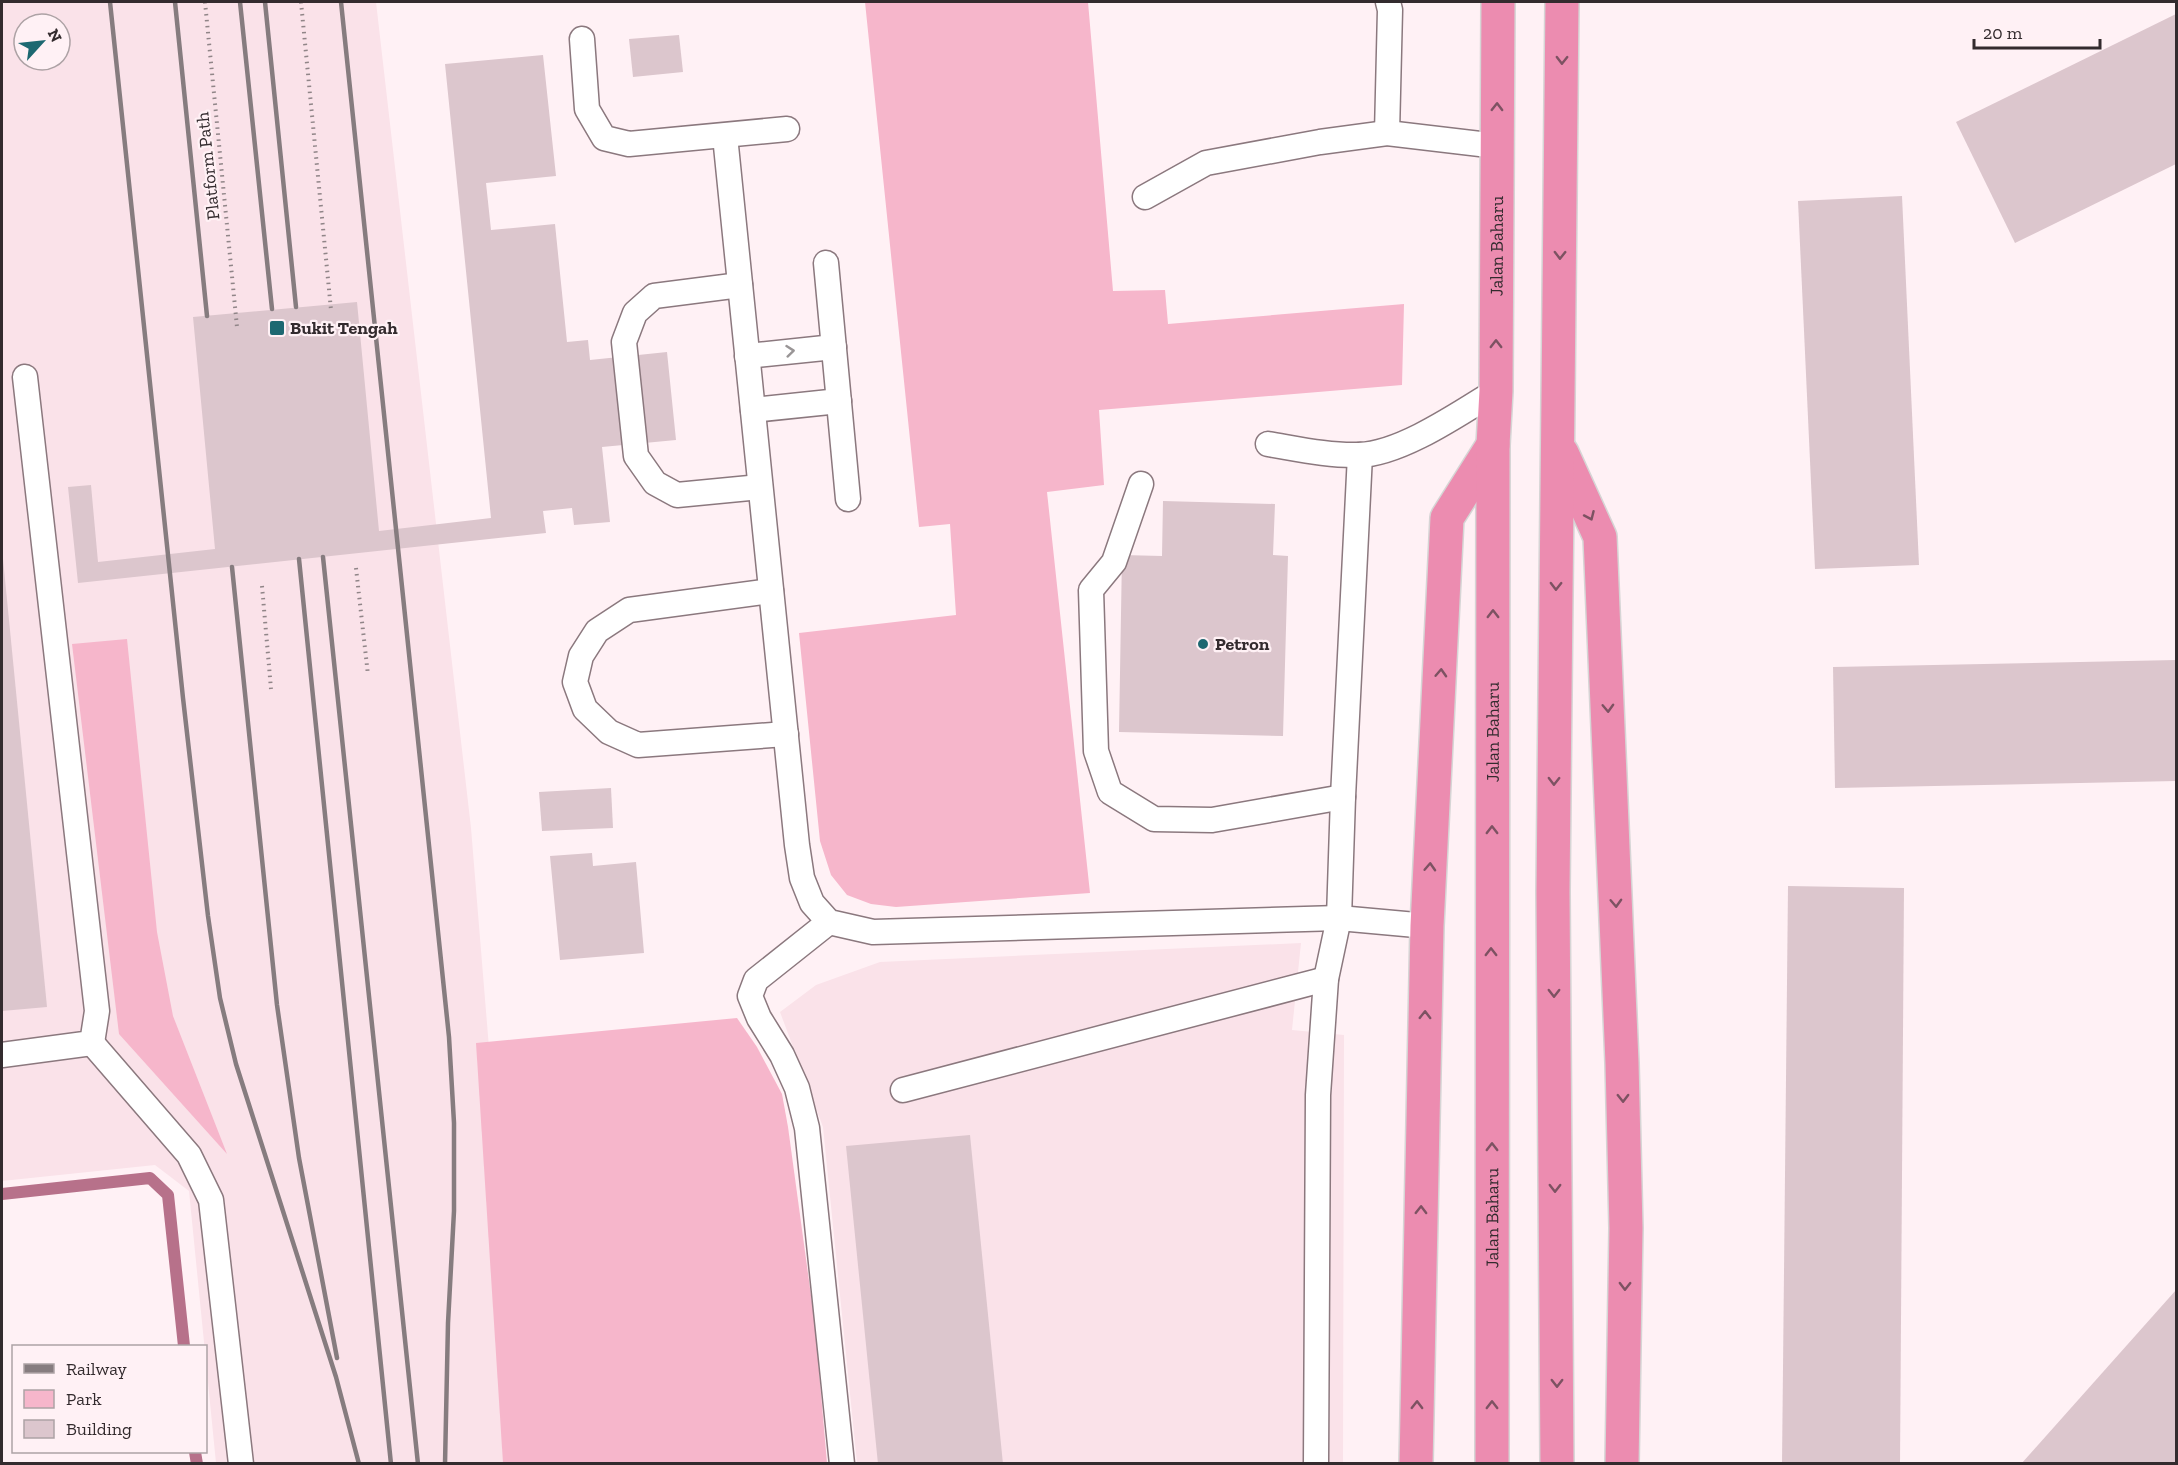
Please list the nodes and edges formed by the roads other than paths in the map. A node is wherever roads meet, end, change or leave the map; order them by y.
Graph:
1 (1388, 2) edge
2 (1498, 2) edge
3 (1562, 2) edge
4 (582, 39) dead end
5 (787, 129) dead end
6 (1387, 133) junction
7 (725, 136) junction
8 (1497, 146) junction
9 (1145, 197) dead end
10 (826, 263) dead end
11 (740, 285) junction
12 (834, 347) junction
13 (747, 356) junction
14 (25, 377) dead end
15 (1496, 391) junction
16 (839, 401) junction
17 (753, 410) junction
18 (1558, 443) junction
19 (1268, 444) dead end
20 (1493, 445) junction
21 (1360, 455) junction
22 (1141, 484) dead end
23 (760, 487) junction
24 (848, 499) dead end
25 (771, 591) junction
26 (786, 734) junction
27 (1343, 797) junction
28 (1339, 918) junction
29 (829, 922) junction
30 (1427, 926) junction
31 (1326, 979) junction
32 (92, 1043) junction
33 (2, 1055) edge
34 (903, 1090) dead end
35 (241, 1464) edge
36 (842, 1464) edge
37 (1316, 1464) edge
38 (1416, 1464) edge
39 (1492, 1464) edge
40 (1557, 1464) edge
41 (1622, 1464) edge

1 - 6 lane
8 -> 2 highway, Jalan Baharu
3 -> 18 highway
4 - 7 lane
5 - 7 lane
6 - 8 lane
6 - 9 lane
7 - 11 lane
15 -> 8 highway, Jalan Baharu
10 - 12 lane
11 - 13 lane
11 - 23 lane
13 -> 12 lane
12 - 16 lane
13 - 17 lane
14 - 32 lane
15 - 20 highway, Jalan Baharu
15 - 21 lane
16 - 17 lane
16 - 24 lane
17 - 23 lane
18 -> 40 highway
18 -> 41 highway
19 - 21 lane
30 -> 20 highway
39 -> 20 highway, Jalan Baharu
21 - 27 lane
22 - 27 lane
23 - 25 lane
25 - 26 lane
25 - 26 lane
26 - 29 lane
27 - 28 lane
28 - 29 lane
28 - 30 lane
28 - 31 lane
29 - 36 lane
38 -> 30 highway
31 - 34 lane
31 - 37 lane
32 - 33 lane
32 - 35 lane

